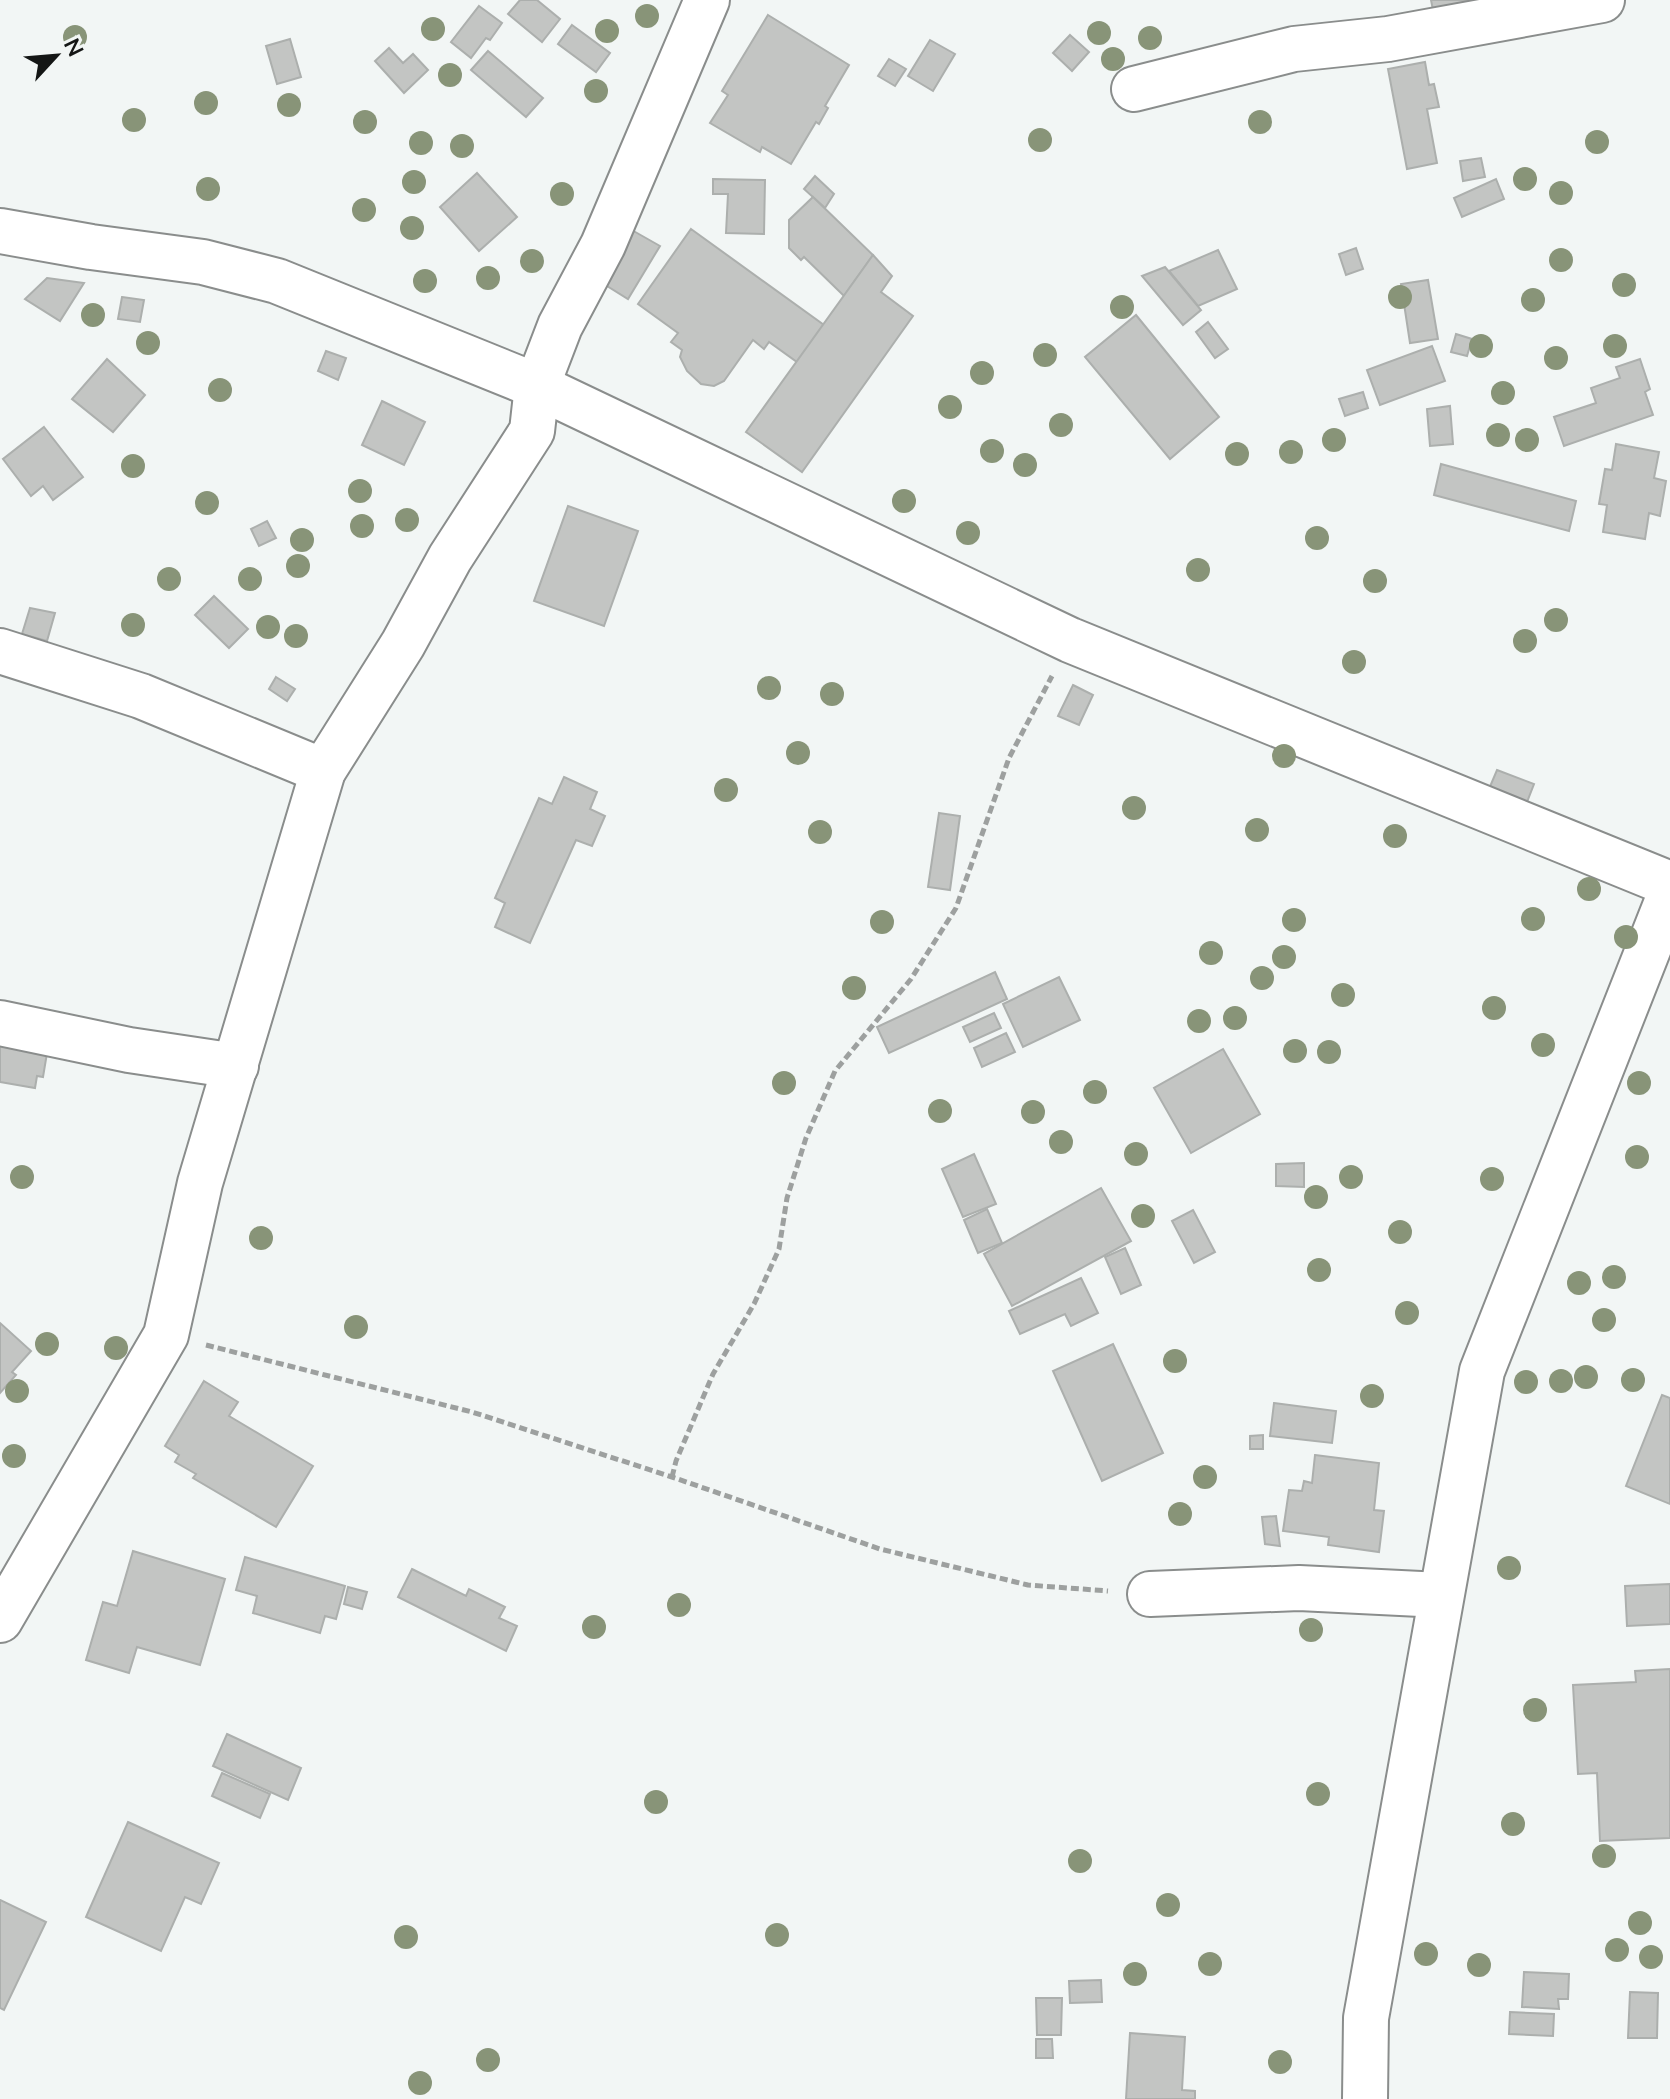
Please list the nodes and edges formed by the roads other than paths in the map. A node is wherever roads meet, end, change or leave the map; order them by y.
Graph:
1 (707, 0) edge
2 (1602, 0) edge
3 (1134, 89) dead end
4 (0, 231) edge
5 (537, 386) junction
6 (0, 651) edge
7 (323, 771) junction
8 (1670, 884) edge
9 (1670, 894) edge
10 (0, 1023) edge
11 (236, 1066) junction
12 (1150, 1594) road end
13 (1441, 1595) junction
14 (0, 1620) edge
15 (1365, 2099) edge

1 - 5 street
2 - 3 street
4 - 5 street
5 - 7 street
5 - 8 street
6 - 7 street
7 - 11 street
9 - 13 street
10 - 11 street
11 - 14 street
12 - 13 street
13 - 15 street

